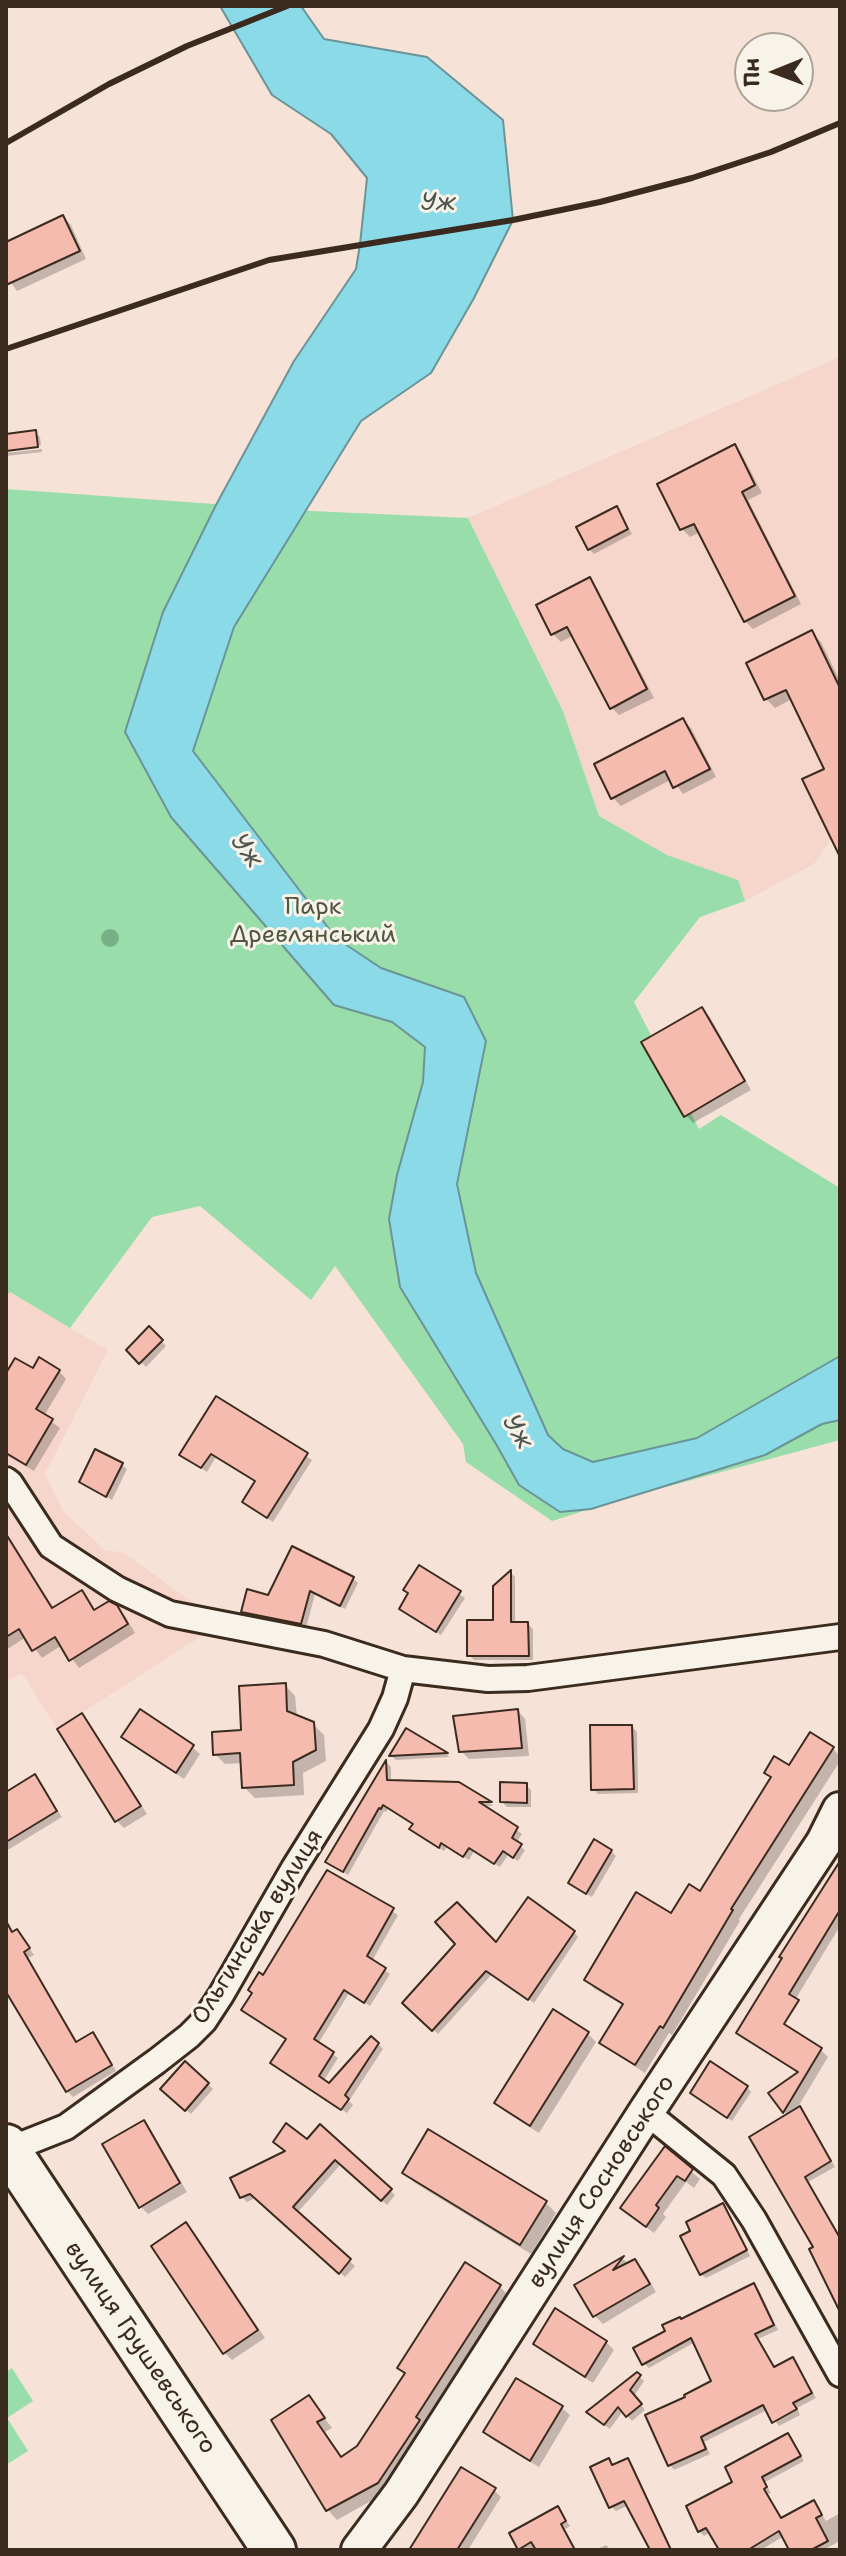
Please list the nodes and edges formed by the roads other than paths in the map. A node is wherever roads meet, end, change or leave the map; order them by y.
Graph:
1 (6, 1480) edge
2 (840, 1637) edge
3 (403, 1669) junction
4 (840, 1810) edge
5 (646, 2112) junction
6 (7, 2149) edge
7 (840, 2374) edge
8 (274, 2550) edge
9 (359, 2550) edge

1 - 3 street
2 - 3 street
3 - 6 street, Ольгинська вулиця
4 - 5 street, вулиця Сосновського
5 - 7 street
5 - 9 street, вулиця Сосновського
6 - 8 highway, вулиця Грушевського

